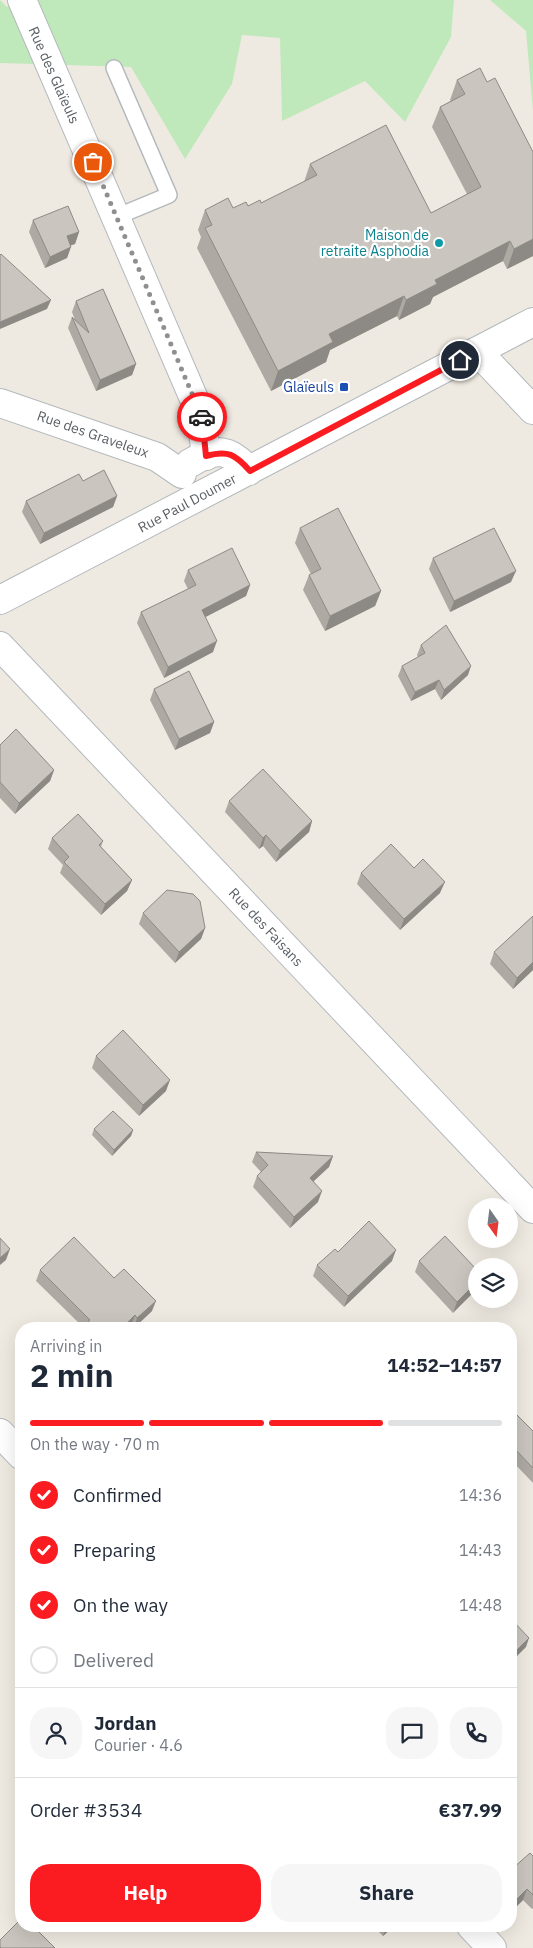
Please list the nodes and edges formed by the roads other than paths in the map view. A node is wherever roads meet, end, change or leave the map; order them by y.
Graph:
1 (22, 0) edge
2 (114, 68) dead end
3 (116, 217) junction
4 (533, 322) edge
5 (477, 351) junction
6 (0, 403) edge
7 (533, 410) edge
8 (206, 456) junction
9 (250, 471) junction
10 (182, 474) junction
11 (186, 505) junction
12 (0, 600) edge
13 (0, 646) edge
14 (533, 1209) edge
15 (0, 1433) edge
16 (15, 1449) edge
17 (477, 1932) edge
18 (492, 1948) edge

1 - 3 street, Rue des Glaïeuls
2 - 3 lane
3 - 8 street, Rue des Glaïeuls
4 - 5 street, Rue Paul Doumer
5 - 7 street
5 - 9 street, Rue Paul Doumer
6 - 10 street, Rue des Graveleux
8 - 9 street
8 - 10 street
9 - 11 street, Rue Paul Doumer
10 - 11 street
11 - 12 street, Rue Paul Doumer
13 - 14 street, Rue des Faisans
15 - 16 street
17 - 18 street

